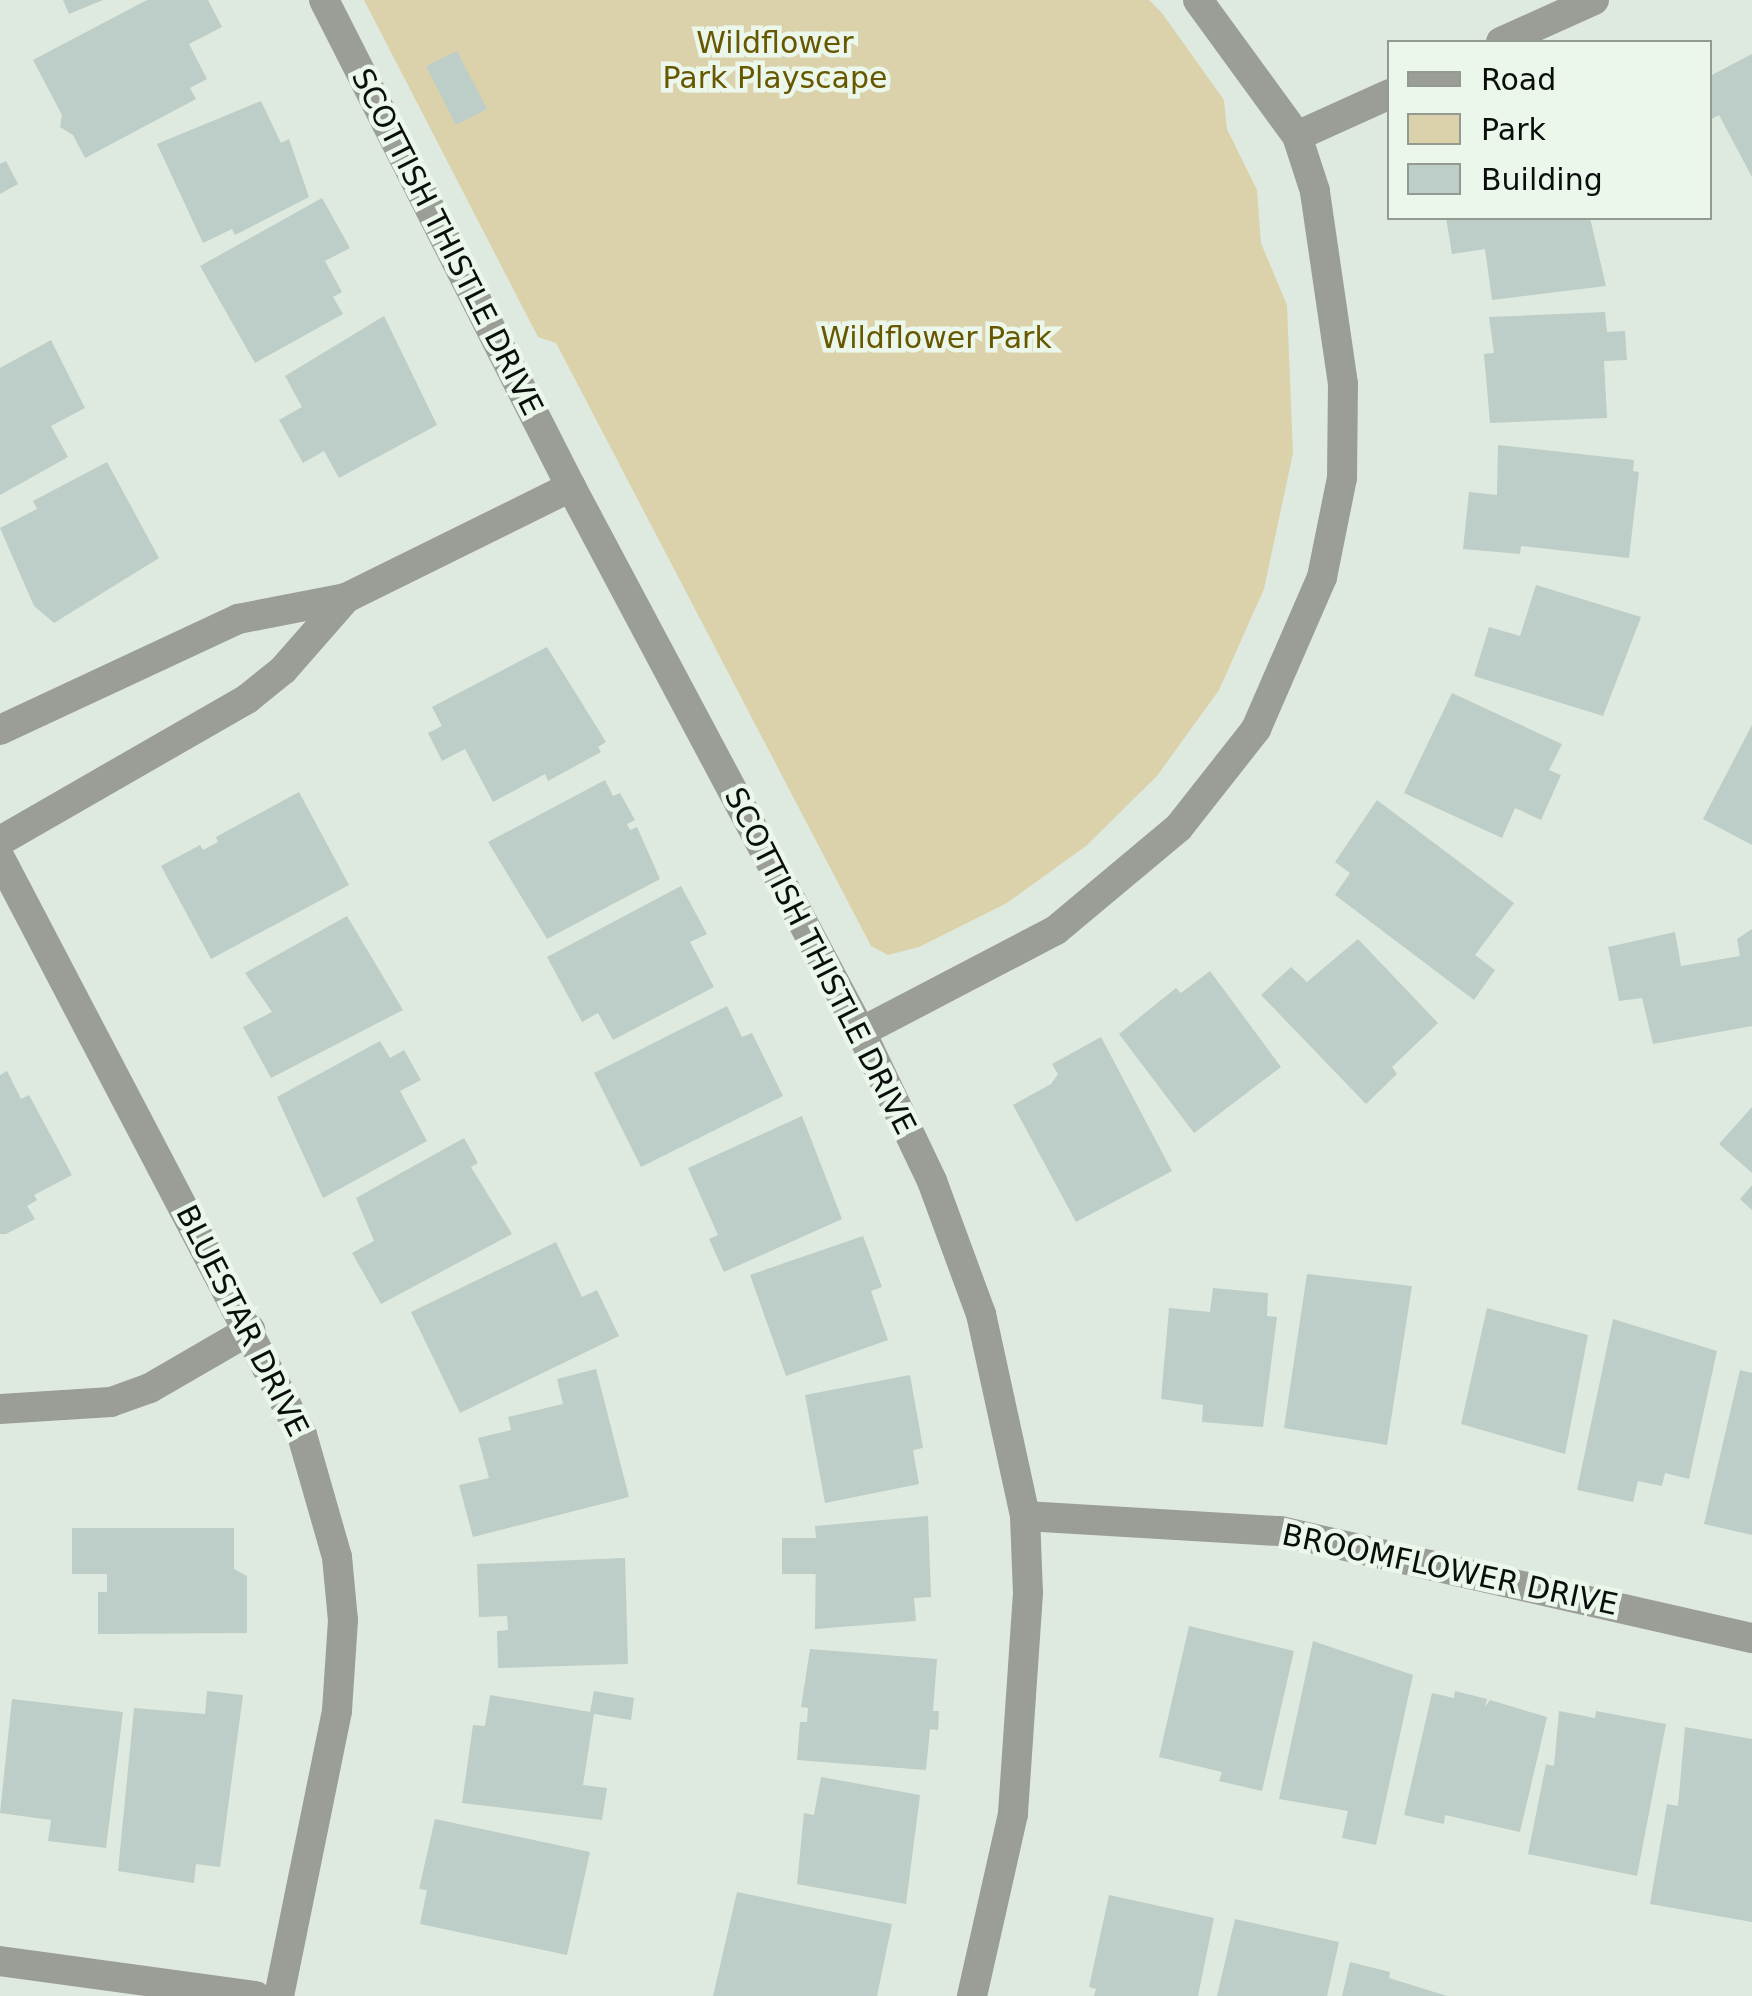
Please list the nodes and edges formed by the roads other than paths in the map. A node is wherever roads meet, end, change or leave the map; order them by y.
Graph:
1 (324, 0) edge
2 (1198, 0) edge
3 (1594, 0) edge
4 (1505, 40) edge
5 (1387, 95) edge
6 (1297, 136) junction
7 (571, 487) junction
8 (346, 598) junction
9 (0, 730) edge
10 (0, 841) edge
11 (0, 858) edge
12 (861, 1032) junction
13 (250, 1330) junction
14 (0, 1409) edge
15 (1025, 1516) junction
16 (1752, 1638) edge
17 (0, 1961) edge
18 (256, 1996) edge
19 (279, 1996) edge
20 (972, 1996) edge

1 - 7 street, SCOTTISH THISTLE DRIVE
2 - 6 street
3 - 4 street
5 - 6 street
6 - 12 street
7 - 8 street
7 - 12 street, SCOTTISH THISTLE DRIVE
8 - 9 street
8 - 10 street
11 - 13 street, BLUESTAR DRIVE
12 - 15 street, SCOTTISH THISTLE DRIVE
13 - 14 street
13 - 19 street, BLUESTAR DRIVE
15 - 16 street, BROOMFLOWER DRIVE
15 - 20 street, SCOTTISH THISTLE DRIVE
17 - 18 street

